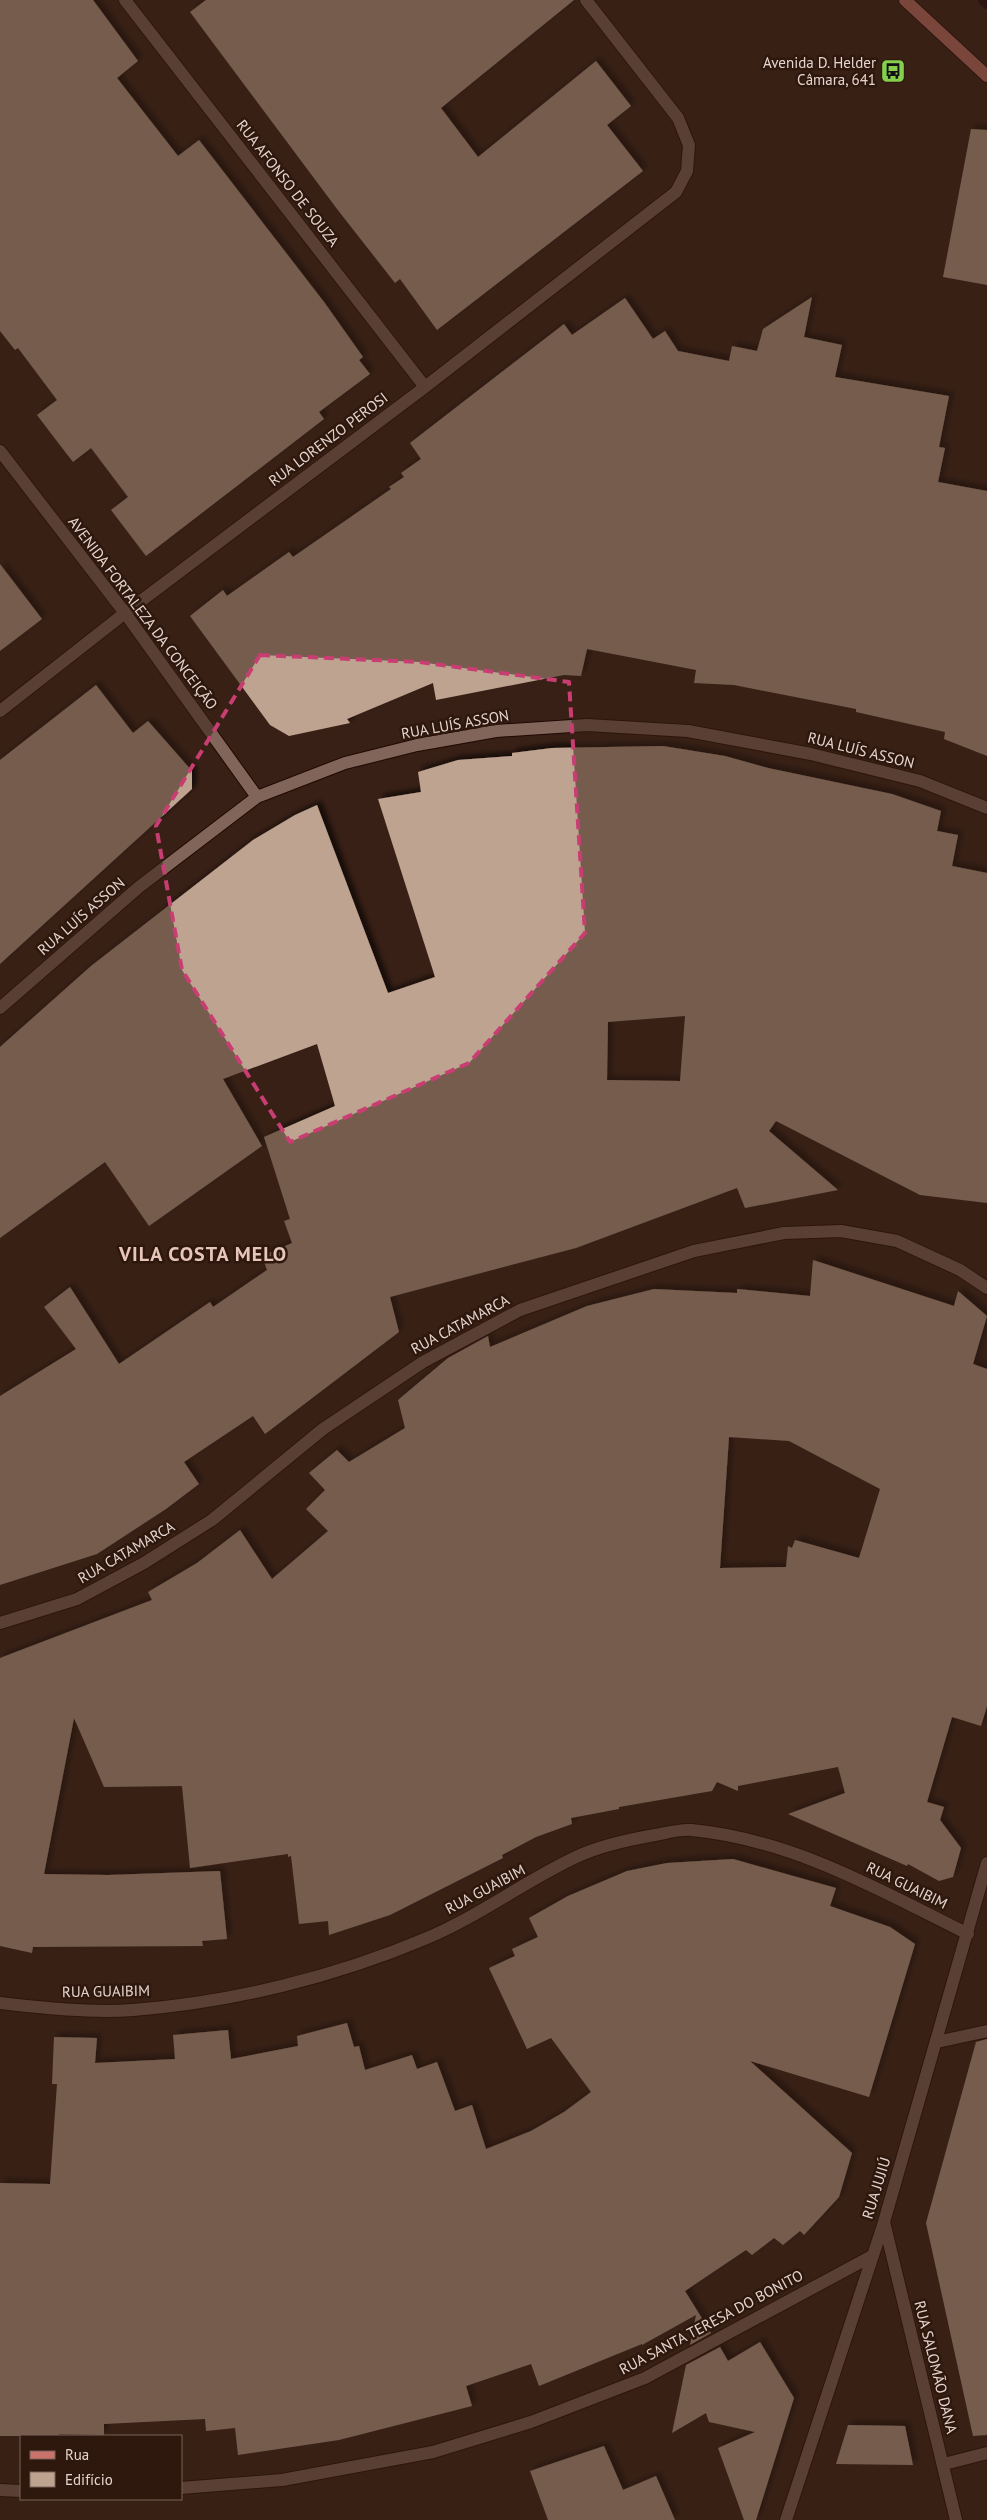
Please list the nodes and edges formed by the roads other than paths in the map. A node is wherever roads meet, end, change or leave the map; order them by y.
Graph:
1 (125, 0) edge
2 (586, 0) edge
3 (905, 0) edge
4 (987, 76) edge
5 (425, 387) junction
6 (0, 451) edge
7 (125, 613) junction
8 (0, 711) edge
9 (257, 797) junction
10 (987, 808) edge
11 (0, 1008) edge
12 (987, 1288) edge
13 (0, 1623) edge
14 (987, 1863) edge
15 (968, 1934) junction
16 (0, 2003) edge
17 (987, 2031) edge
18 (937, 2042) junction
19 (884, 2222) junction
20 (872, 2256) junction
21 (987, 2453) edge
22 (944, 2464) junction
23 (182, 2488) edge
24 (0, 2490) edge
25 (20, 2491) edge
26 (786, 2520) edge
27 (956, 2520) edge

1 - 5 street, RUA AFONSO DE SOUZA
2 - 5 street, RUA LORENZO PEROSI
3 - 4 main road
5 - 7 street, RUA LORENZO PEROSI
6 - 7 street, AVENIDA FORTALEZA DA CONCEIÇÃO
7 - 8 street, RUA LORENZO PEROSI
7 - 9 street, AVENIDA FORTALEZA DA CONCEIÇÃO
9 - 10 street, RUA LUÍS ASSON
9 - 11 street, RUA LUÍS ASSON
12 - 13 street, RUA CATAMARCA
14 - 15 street, RUA JUJIÚ
15 - 16 street, RUA GUAIBIM
15 - 18 street, RUA JUJIÚ
17 - 18 street
18 - 19 street, RUA JUJIÚ
19 - 20 street, RUA JUJIÚ
19 - 22 street, RUA SALOMÃO DANA
20 - 23 street, RUA SANTA TERESA DO BONITO
20 - 26 street, RUA JUJIÚ
21 - 22 street
22 - 27 street, RUA SALOMÃO DANA
24 - 25 street

